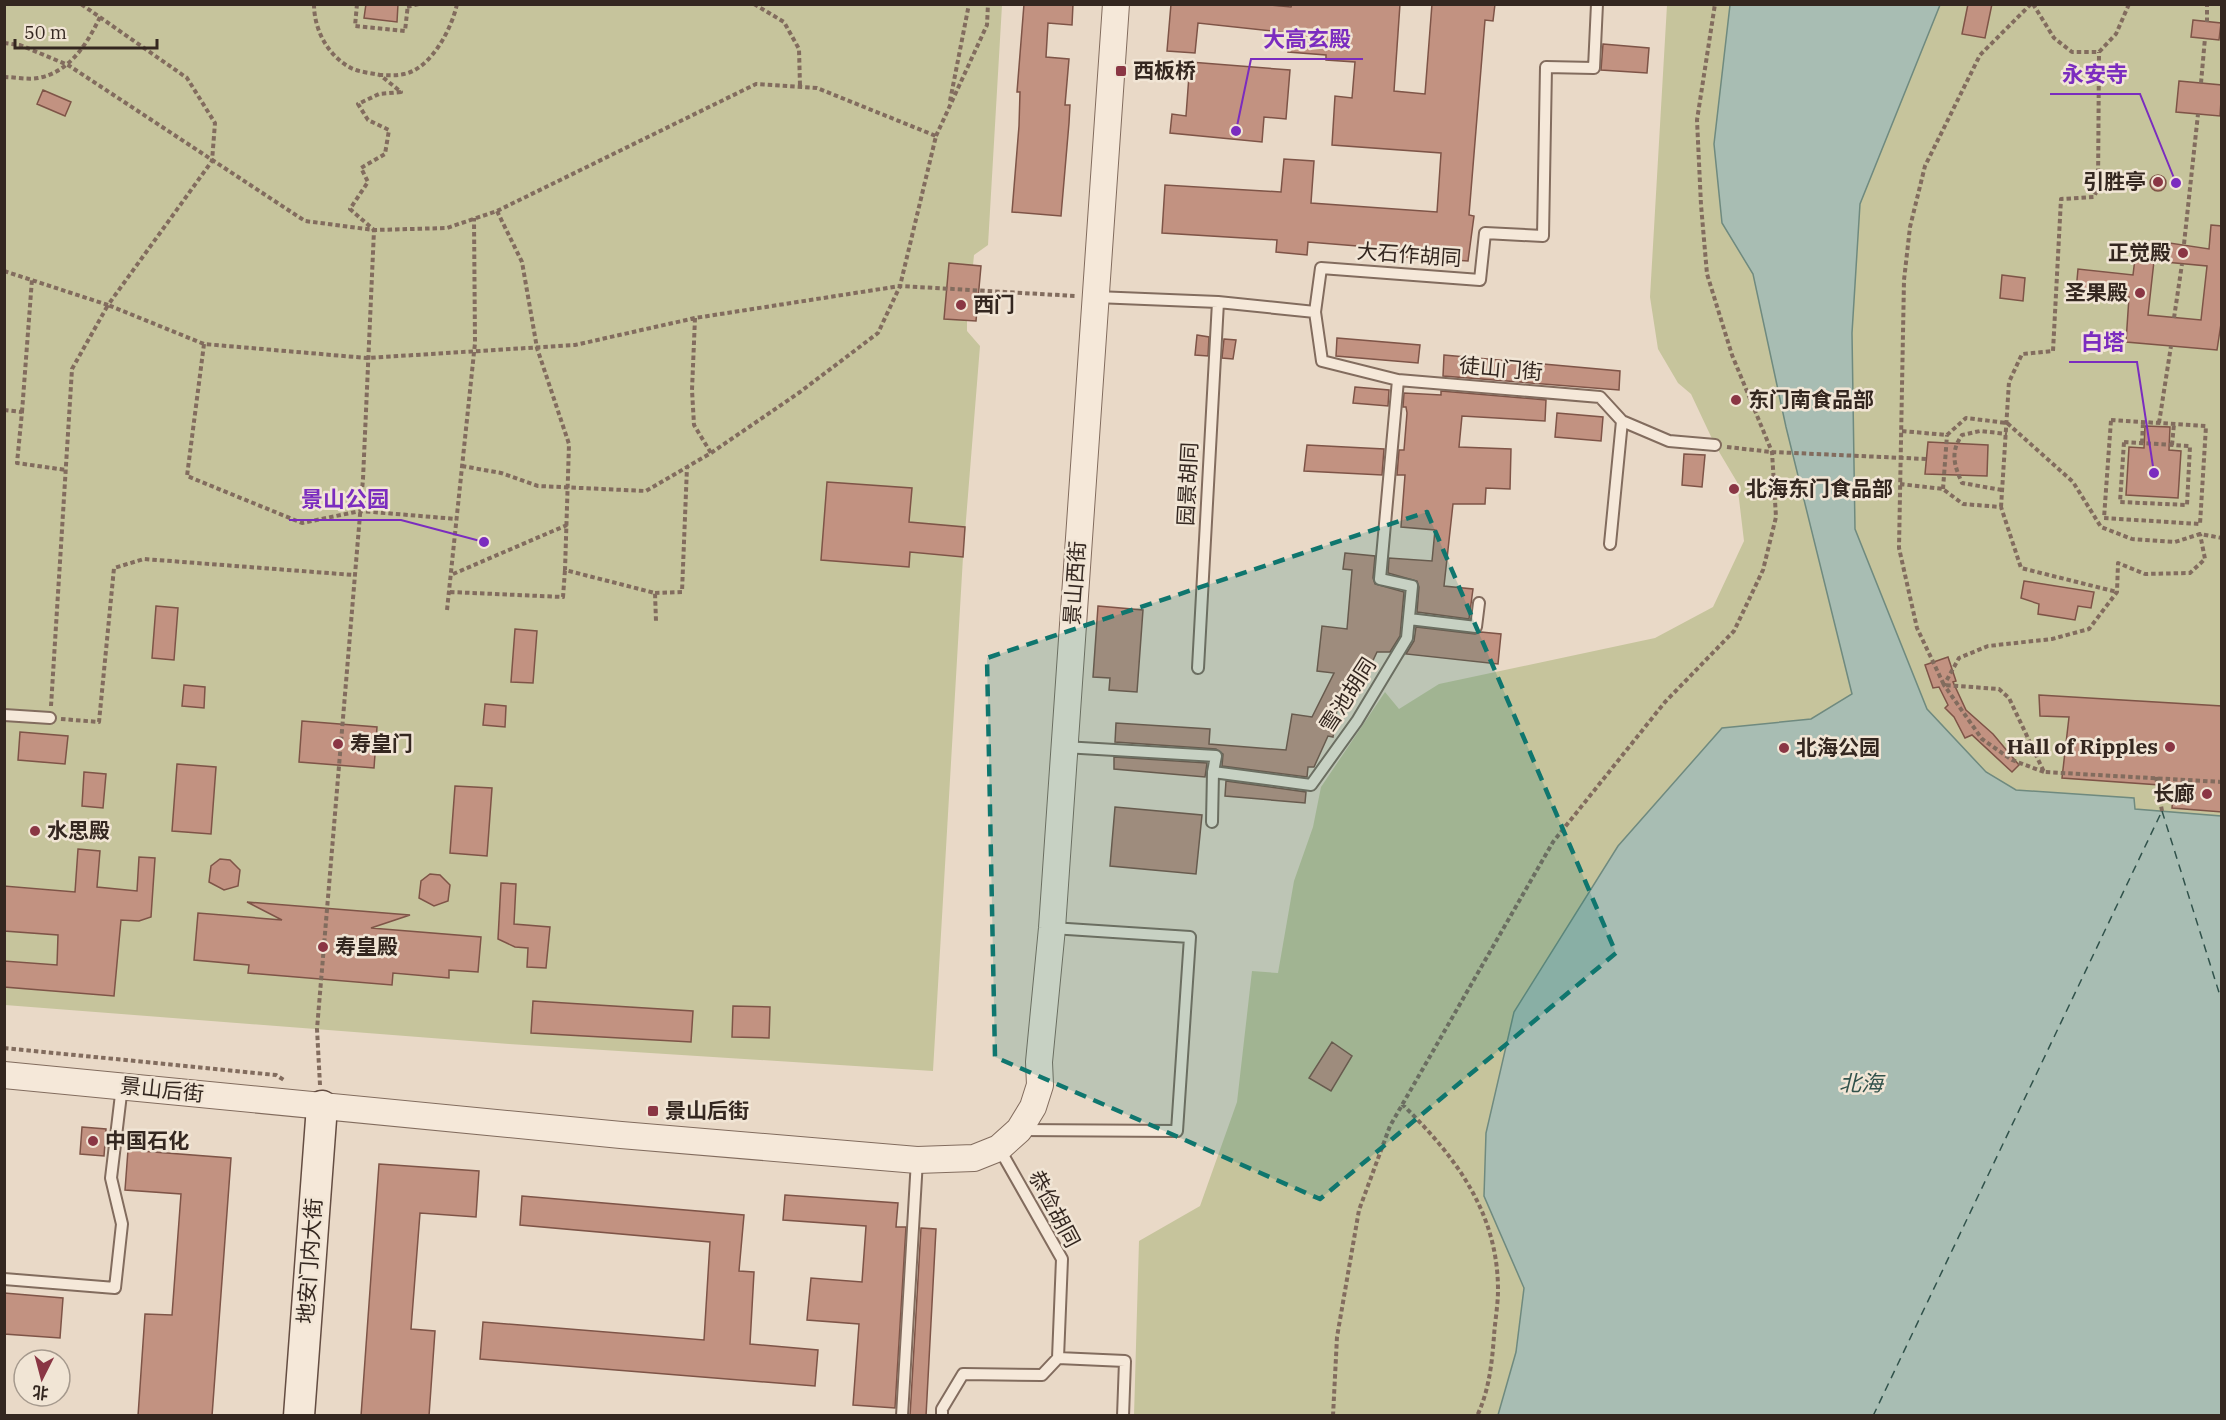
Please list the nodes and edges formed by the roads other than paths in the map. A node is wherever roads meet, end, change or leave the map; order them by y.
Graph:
1 (1116, 4) edge
2 (1597, 4) edge
3 (1094, 297) junction
4 (1218, 302) junction
5 (1315, 312) junction
6 (1398, 380) junction
7 (1622, 421) junction
8 (1715, 445) road end
9 (1610, 544) dead end
10 (1479, 603) dead end
11 (1409, 619) junction
12 (1198, 668) dead end
13 (4, 715) edge
14 (50, 718) road end
15 (1064, 747) junction
16 (1213, 772) junction
17 (1212, 822) dead end
18 (1052, 928) junction
19 (4, 1075) edge
20 (122, 1086) junction
21 (322, 1106) junction
22 (1019, 1130) junction
23 (999, 1148) junction
24 (917, 1160) junction
25 (4, 1279) edge
26 (1058, 1358) junction
27 (299, 1416) edge
28 (902, 1416) edge
29 (942, 1416) edge
30 (1123, 1416) edge

1 - 3 street, 景山西街
2 - 5 lane, 大石作胡同
3 - 4 lane
3 - 15 street, 景山西街
4 - 5 lane
4 - 12 lane, 园景胡同
5 - 6 lane, 徒山门街
6 - 7 lane, 徒山门街
6 - 11 lane, 雪池胡同
7 - 8 lane, 徒山门街
7 - 9 lane
10 - 11 lane
11 - 16 lane, 雪池胡同
13 - 14 lane
15 - 16 lane
15 - 18 street, 景山西街
16 - 17 lane
18 - 22 street, 景山西街
18 - 22 lane
19 - 20 street, 景山后街
20 - 21 street, 景山后街
20 - 25 lane
21 - 24 street, 景山后街
21 - 27 main road, 地安门内大街
22 - 23 street, 景山西街
23 - 24 street, 景山后街
23 - 26 lane, 恭俭胡同
24 - 28 lane
26 - 29 lane
26 - 30 lane

